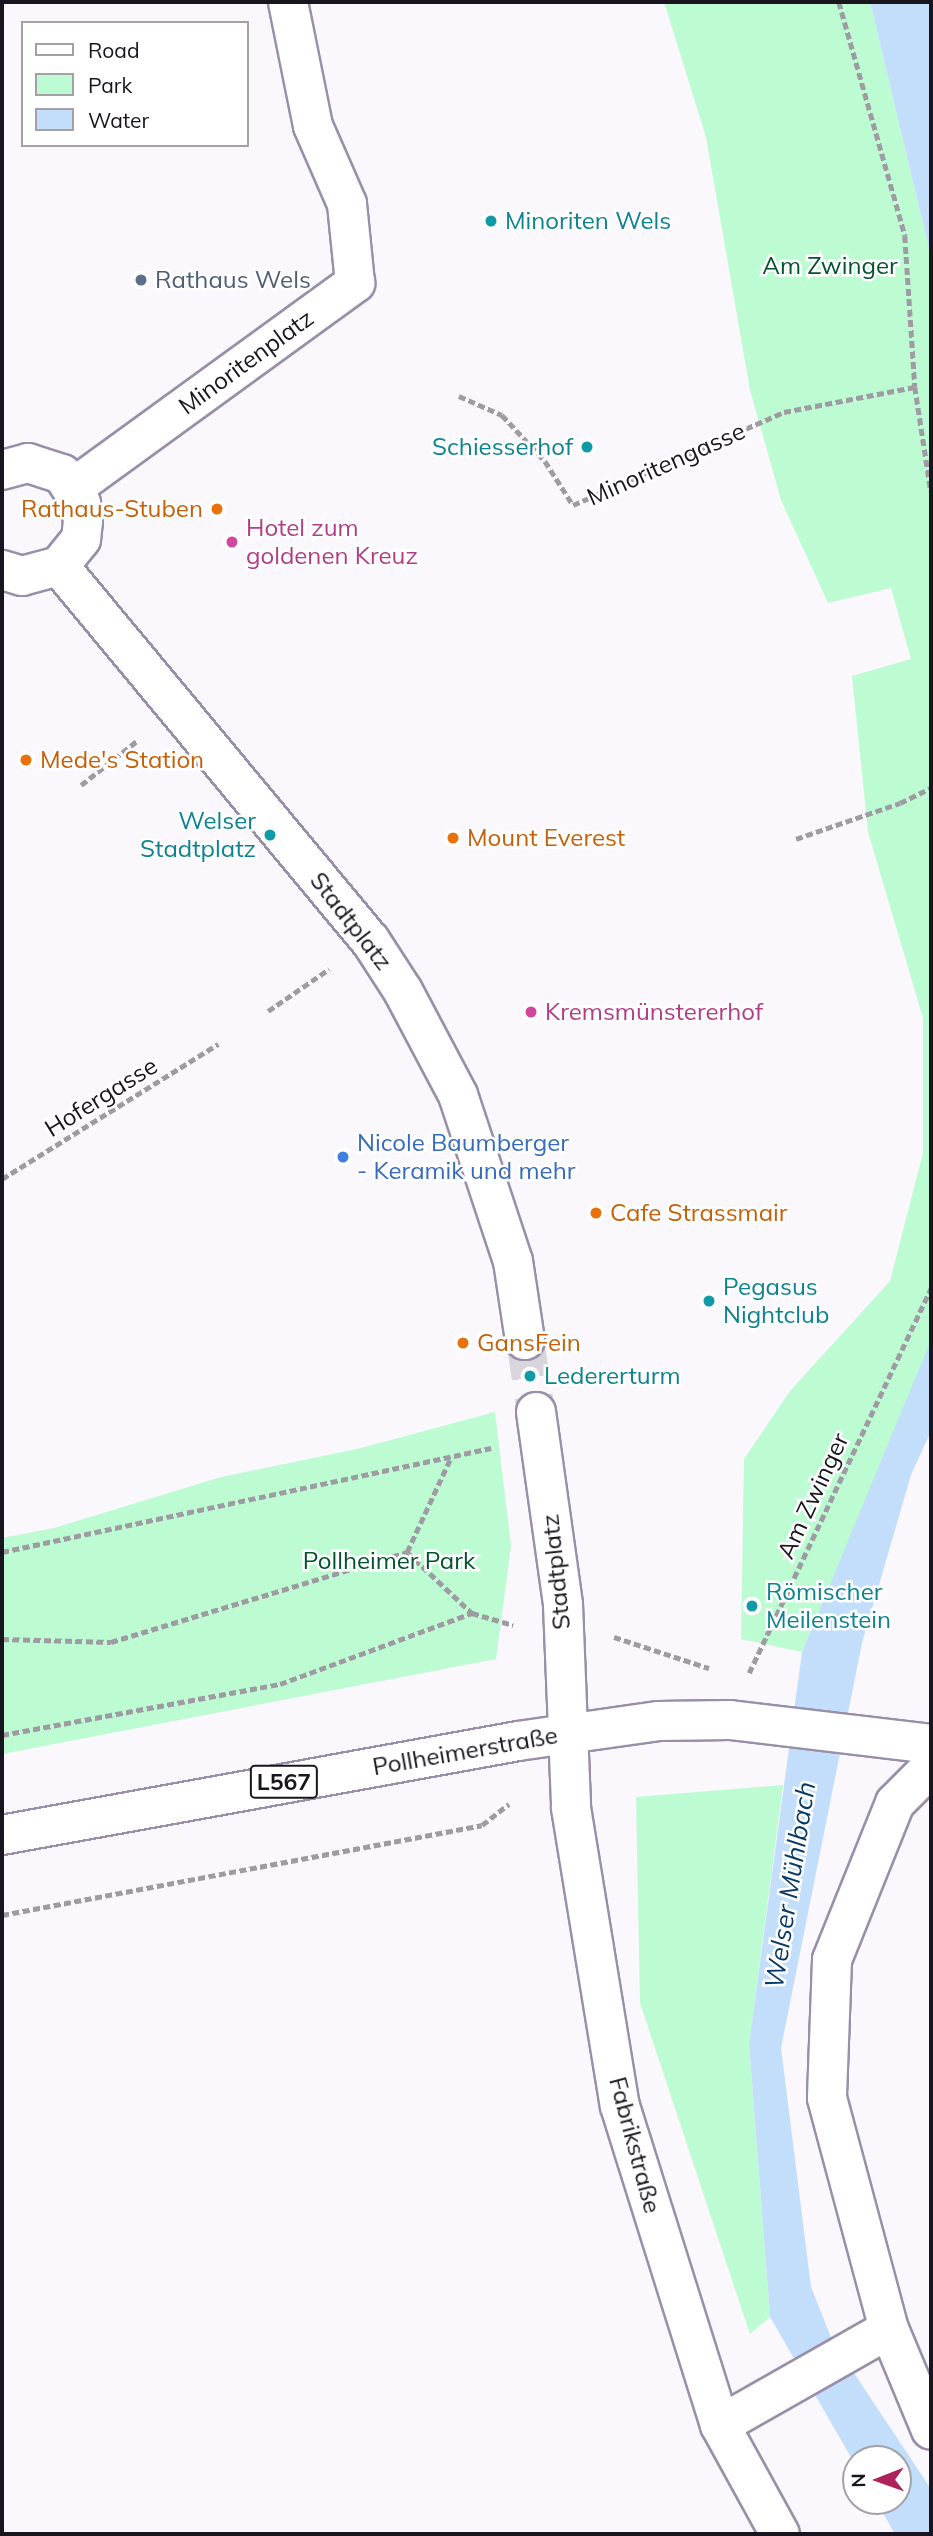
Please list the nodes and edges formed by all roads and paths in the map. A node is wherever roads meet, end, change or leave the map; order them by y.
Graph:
1 (288, 2) edge
2 (839, 2) edge
3 (915, 387) junction
4 (459, 396) dead end
5 (2, 470) edge
6 (73, 488) junction
7 (931, 491) edge
8 (58, 566) junction
9 (2, 570) edge
10 (177, 708) junction
11 (81, 785) dead end
12 (931, 788) edge
13 (796, 839) dead end
14 (370, 940) junction
15 (268, 1011) dead end
16 (218, 1044) dead end
17 (2, 1179) edge
18 (931, 1288) edge
19 (525, 1340) tunnel mouth
20 (538, 1425) joint
21 (452, 1457) junction
22 (2, 1552) edge
23 (407, 1552) junction
24 (472, 1613) junction
25 (524, 1628) dead end
26 (563, 1628) junction
27 (2, 1639) edge
28 (723, 1669) dead end
29 (736, 1670) dead end
30 (749, 1672) junction
31 (762, 1674) dead end
32 (730, 1720) junction
33 (567, 1733) junction
34 (2, 1735) edge
35 (931, 1744) edge
36 (931, 1767) edge
37 (509, 1804) dead end
38 (2, 1835) edge
39 (2, 1915) edge
40 (890, 2329) junction
41 (720, 2425) junction
42 (931, 2430) edge
43 (780, 2534) edge

1 - 6 street, Minoritenplatz
2 - 3 path
3 - 4 path, Minoritengasse
3 - 7 path
5 - 6 street
6 - 8 street
8 - 9 street
8 - 10 street, Stadtplatz
10 - 11 path
10 - 14 street, Stadtplatz
12 - 13 path
14 - 15 path
14 - 19 street, Stadtplatz
16 - 17 path, Hofergasse
18 - 30 path, Am Zwinger
20 - 21 path
20 - 26 street, Stadtplatz
21 - 22 path
21 - 23 path
23 - 24 path
23 - 27 path
24 - 25 path
24 - 34 path
26 - 28 path
26 - 33 street, Stadtplatz
29 - 30 path
30 - 31 path
30 - 32 path, Am Zwinger
32 - 33 street, Pollheimerstraße / L567
32 - 35 street, Pollheimerstraße / L567
33 - 38 street, Pollheimerstraße / L567
33 - 41 street, Fabrikstraße
36 - 40 street
37 - 39 path
40 - 41 street
40 - 42 street
41 - 43 street, Fabrikstraße

